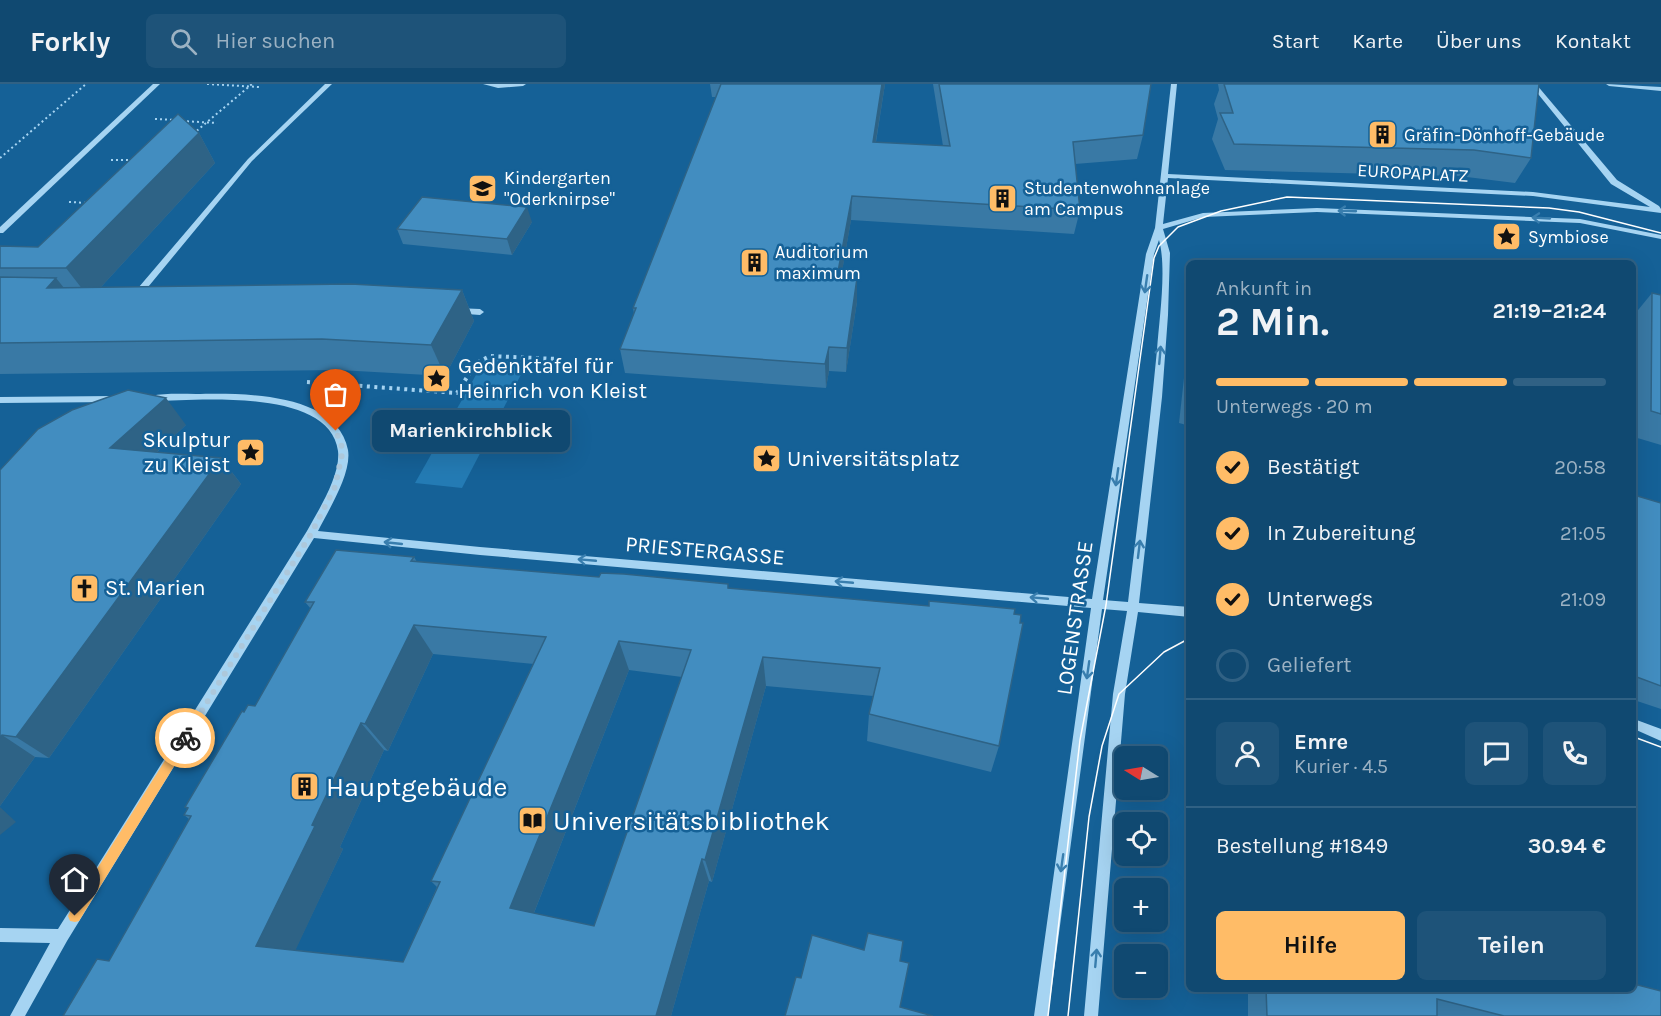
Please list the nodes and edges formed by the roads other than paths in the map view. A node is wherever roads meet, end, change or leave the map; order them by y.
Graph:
1 (157, 84) edge
2 (329, 84) edge
3 (486, 84) edge
4 (523, 84) edge
5 (1174, 84) edge
6 (1533, 84) edge
7 (1609, 84) edge
8 (1661, 88) edge
9 (1164, 176) junction
10 (1660, 211) edge
11 (1159, 228) junction
12 (0, 231) edge
13 (1661, 237) edge
14 (141, 304) edge
15 (445, 311) edge
16 (480, 312) dead end
17 (132, 399) edge
18 (144, 399) edge
19 (0, 400) edge
20 (311, 534) junction
21 (1097, 603) junction
22 (1133, 607) junction
23 (1186, 612) edge
24 (1636, 725) edge
25 (1661, 735) edge
26 (0, 935) edge
27 (62, 936) junction
28 (17, 1016) edge
29 (1041, 1016) edge
30 (1091, 1016) edge

1 - 12 street
2 - 14 street
3 - 4 street
5 - 9 street, LOGENSTRASSE
6 - 10 street
7 - 8 street
9 - 10 street, EUROPAPLATZ
9 - 11 street, LOGENSTRASSE
13 -> 11 street
11 -> 21 street, LOGENSTRASSE
22 -> 11 street, LOGENSTRASSE
15 - 16 street
17 - 19 street
18 - 20 street
21 -> 20 street, PRIESTERGASSE
20 - 27 street
21 - 22 street, PRIESTERGASSE
21 -> 29 street, LOGENSTRASSE
22 - 23 street, PRIESTERGASSE
30 -> 22 street, LOGENSTRASSE
24 - 25 street
26 - 27 street
27 - 28 street

